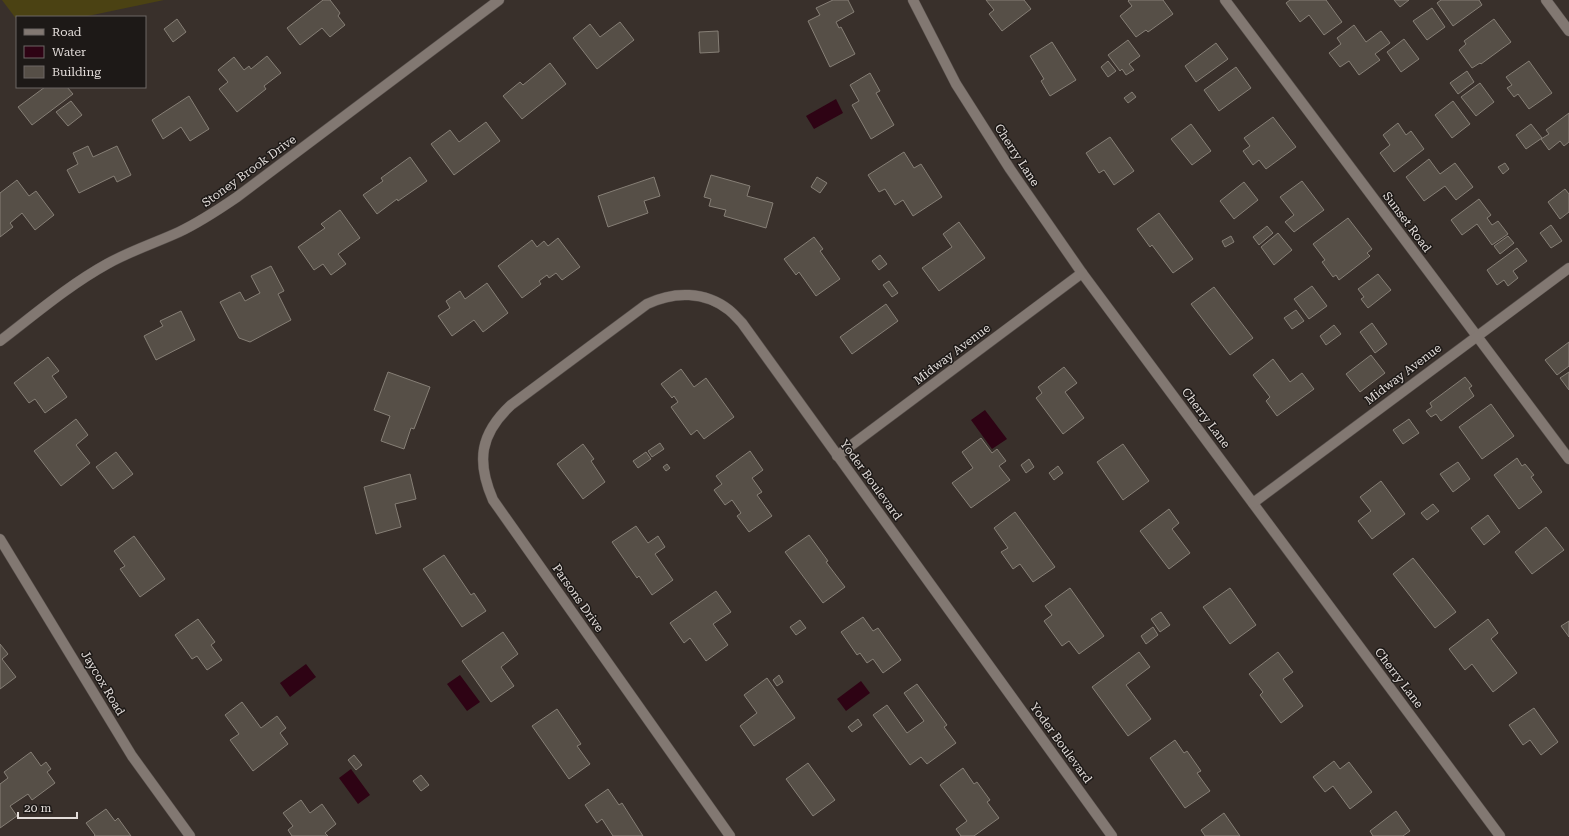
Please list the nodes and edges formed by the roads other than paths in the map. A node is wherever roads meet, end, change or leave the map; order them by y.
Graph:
1 (499, 0) edge
2 (913, 0) edge
3 (1225, 0) edge
4 (1546, 0) edge
5 (1569, 31) edge
6 (1569, 268) edge
7 (1082, 273) junction
8 (1476, 336) junction
9 (0, 341) edge
10 (549, 376) joint
11 (837, 456) junction
12 (1569, 459) edge
13 (1253, 503) junction
14 (0, 539) edge
15 (190, 836) edge
16 (730, 836) edge
17 (1112, 836) edge
18 (1500, 836) edge

1 - 9 street, Stoney Brook Drive
2 - 7 street, Cherry Lane
3 - 8 street, Sunset Road
4 - 5 street
6 - 8 street, Midway Avenue
7 - 11 street, Midway Avenue
7 - 13 street, Cherry Lane
8 - 12 street, Sunset Road
8 - 13 street, Midway Avenue
10 - 11 street, Yoder Boulevard
10 - 16 street, Parsons Drive
11 - 17 street, Yoder Boulevard
13 - 18 street, Cherry Lane
14 - 15 street, Jaycox Road

